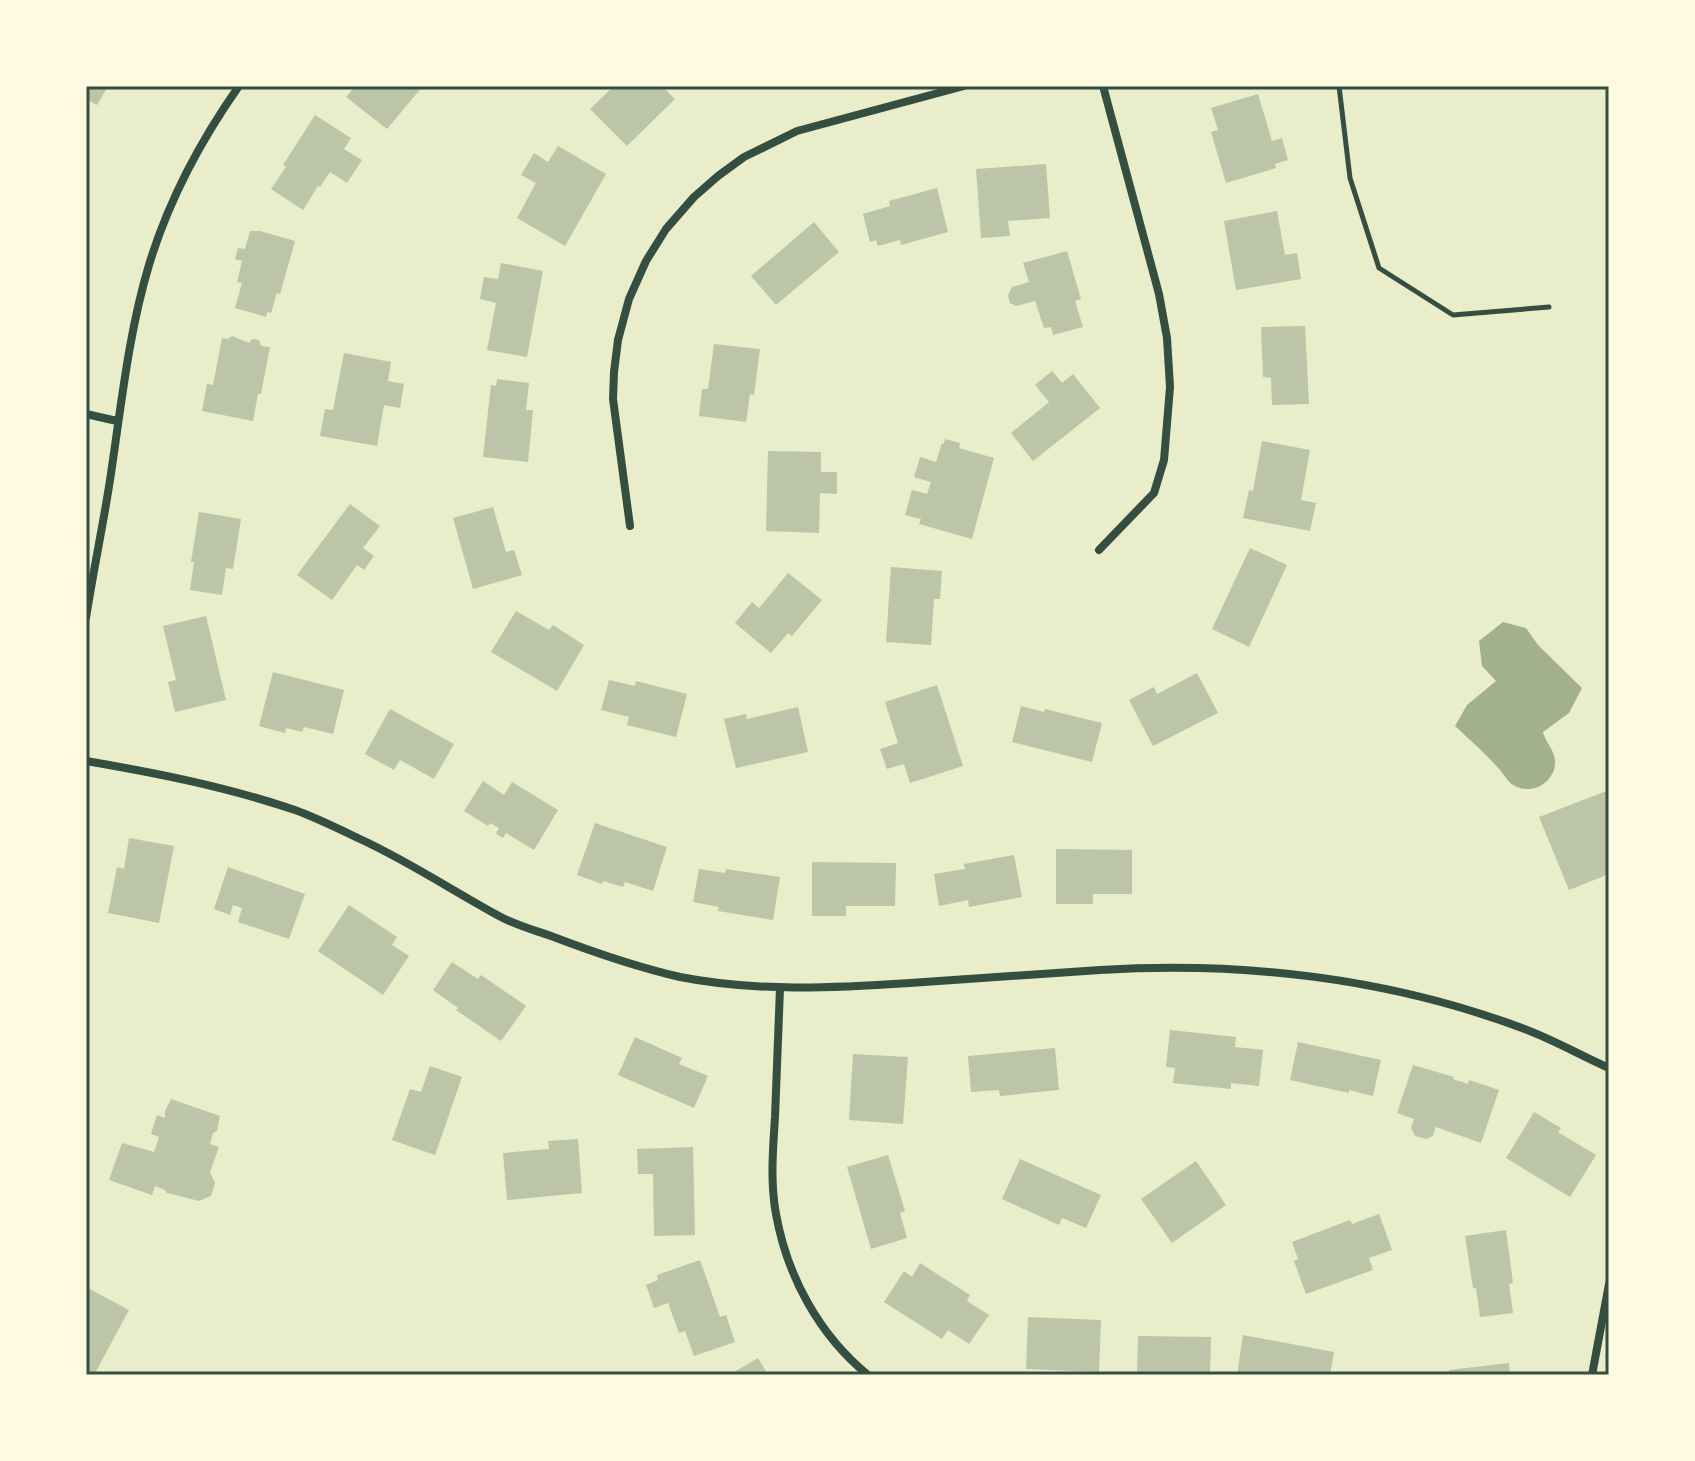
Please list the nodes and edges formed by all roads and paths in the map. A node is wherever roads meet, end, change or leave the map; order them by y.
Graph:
1 (239, 86) edge
2 (964, 86) edge
3 (1103, 86) edge
4 (1339, 86) edge
5 (1549, 307) dead end
6 (86, 414) edge
7 (117, 421) junction
8 (630, 526) dead end
9 (1099, 550) dead end
10 (86, 618) edge
11 (86, 761) edge
12 (780, 988) junction
13 (1609, 1068) edge
14 (1609, 1284) edge
15 (868, 1375) edge
16 (1592, 1375) edge

1 - 7 street
2 - 8 street
3 - 9 street
4 - 5 path
6 - 7 street
7 - 10 street
11 - 12 street
12 - 13 street
12 - 15 street
14 - 16 street

